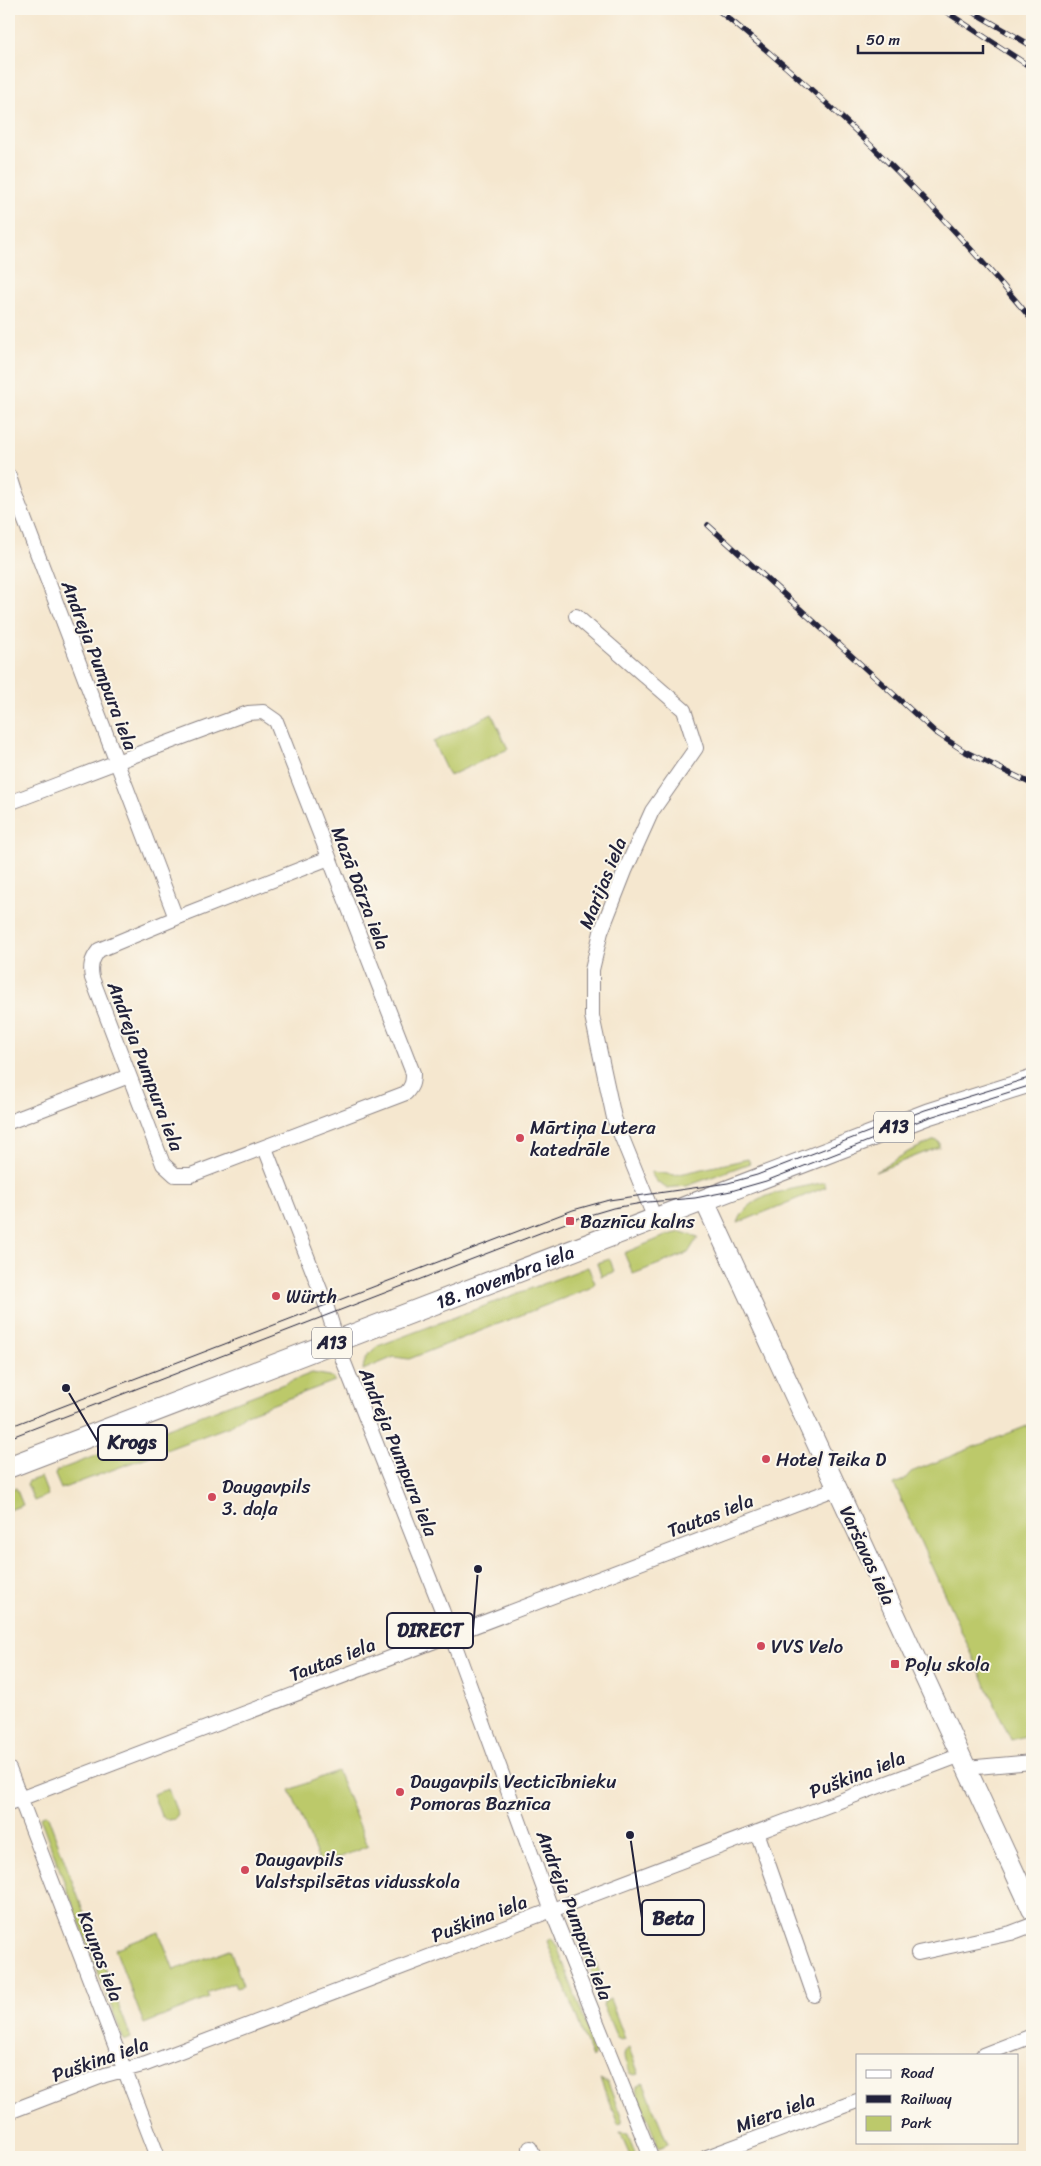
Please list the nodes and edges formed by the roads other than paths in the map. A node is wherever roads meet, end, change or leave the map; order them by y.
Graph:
1 (9, 476) edge
2 (11, 493) edge
3 (576, 616) dead end
4 (117, 762) junction
5 (9, 803) edge
6 (329, 858) junction
7 (176, 918) junction
8 (129, 1076) junction
9 (1032, 1081) edge
10 (9, 1122) edge
11 (265, 1148) junction
12 (704, 1200) junction
13 (655, 1219) junction
14 (337, 1341) junction
15 (9, 1468) edge
16 (837, 1488) junction
17 (450, 1634) junction
18 (964, 1762) junction
19 (1032, 1762) edge
20 (9, 1769) edge
21 (15, 1801) edge
22 (757, 1832) junction
23 (1032, 1910) edge
24 (552, 1911) junction
25 (1032, 1925) edge
26 (918, 1954) dead end
27 (814, 1995) dead end
28 (1032, 2036) edge
29 (986, 2054) edge
30 (125, 2070) junction
31 (856, 2101) edge
32 (9, 2112) edge
33 (158, 2157) edge
34 (651, 2157) edge
35 (707, 2157) edge

1 - 2 street, Andreja Pumpura iela
2 - 4 street, Andreja Pumpura iela
3 - 13 street, Marijas iela
4 - 5 street
4 - 6 street, Mazā Dārza iela
4 - 7 street, Andreja Pumpura iela
6 - 7 street
6 - 11 street, Mazā Dārza iela
7 - 8 street, Andreja Pumpura iela
8 - 10 street
8 - 11 street, Andreja Pumpura iela
9 - 12 main road, 18. novembra iela / A13
11 - 14 street, Andreja Pumpura iela
12 - 13 main road, 18. novembra iela / A13
12 - 16 street, Varšavas iela
13 - 14 main road, 18. novembra iela / A13
14 - 15 main road, 18. novembra iela / A13
14 - 17 street, Andreja Pumpura iela
16 - 17 street, Tautas iela
16 - 18 street, Varšavas iela
17 - 21 street, Tautas iela
17 - 24 street, Andreja Pumpura iela
18 - 19 street, Puškina iela
18 - 22 street, Puškina iela
18 - 23 street, Varšavas iela
20 - 21 street, Kauņas iela
21 - 30 street, Kauņas iela
22 - 24 street, Puškina iela
22 - 27 street
24 - 30 street, Puškina iela
24 - 34 street, Andreja Pumpura iela
25 - 26 street
28 - 29 street
30 - 32 street, Puškina iela
30 - 33 street, Kauņas iela
31 - 35 street, Miera iela

